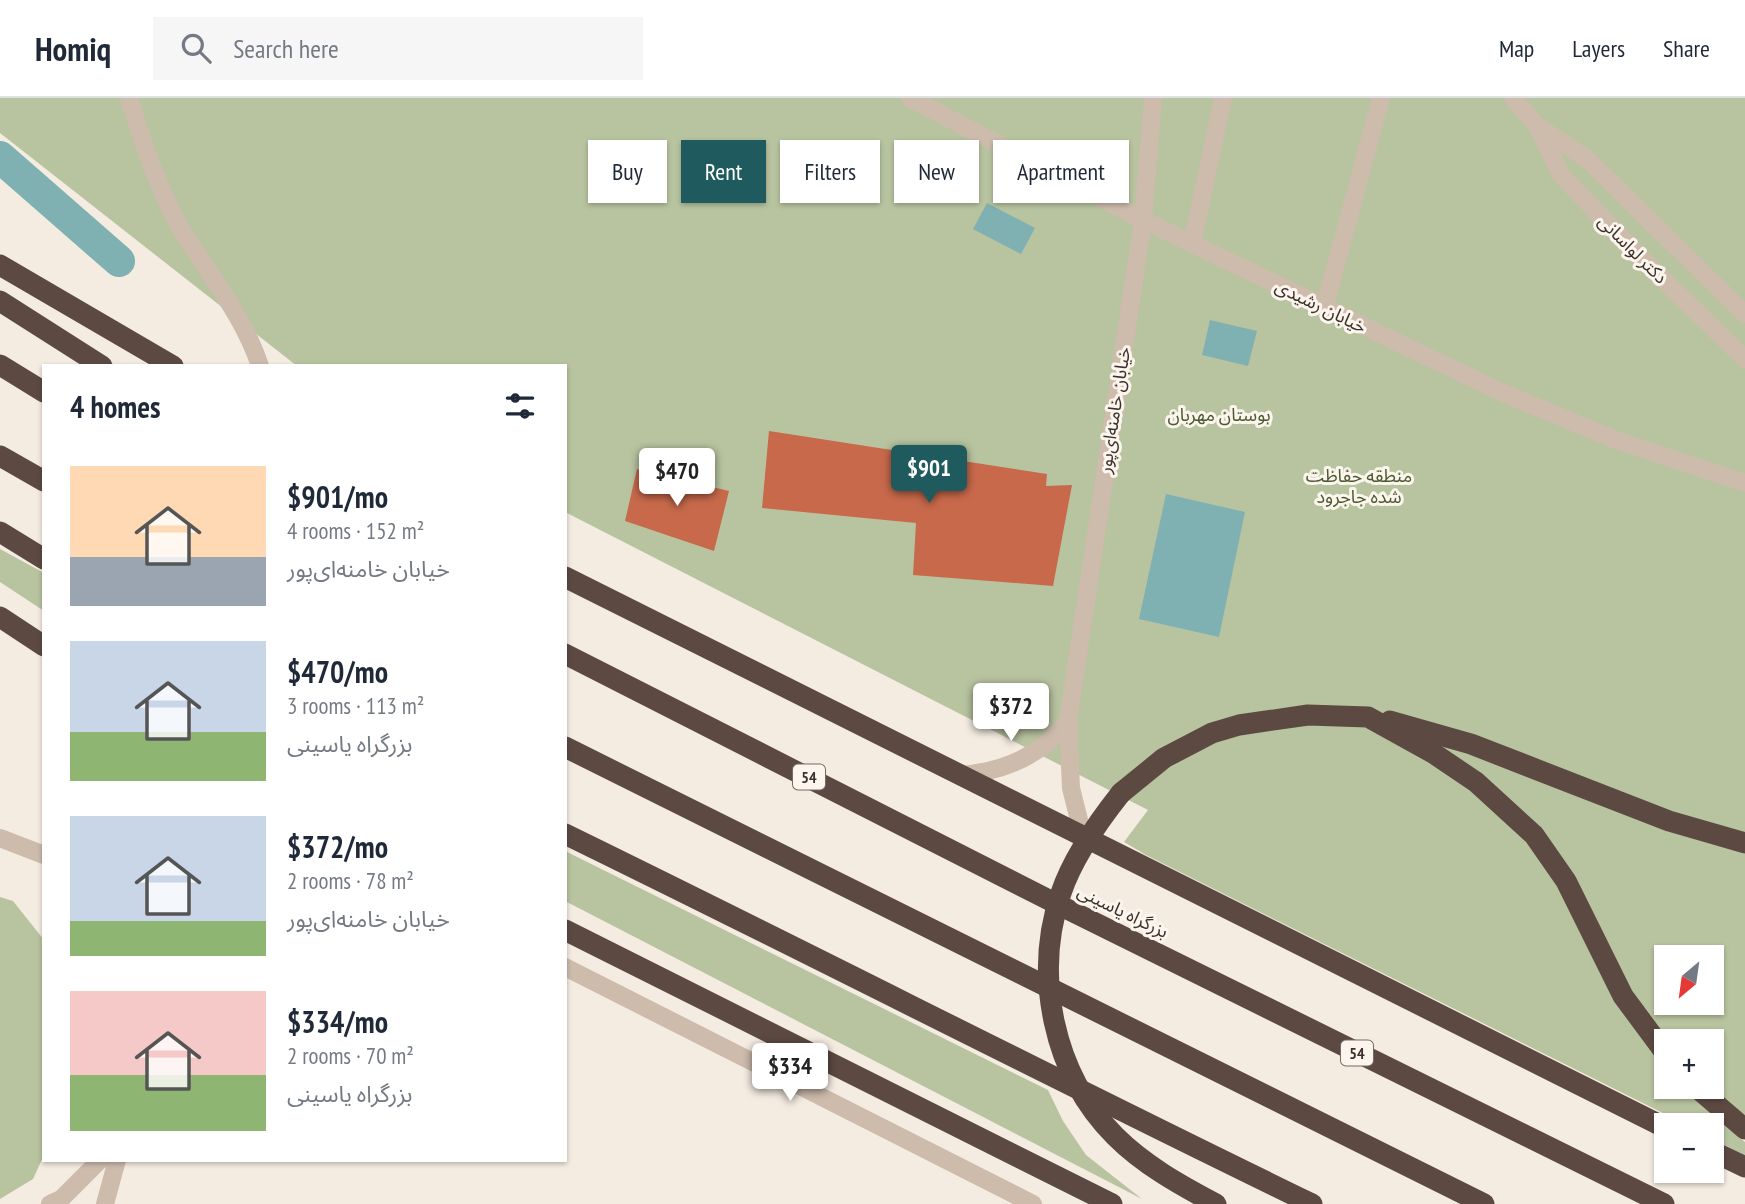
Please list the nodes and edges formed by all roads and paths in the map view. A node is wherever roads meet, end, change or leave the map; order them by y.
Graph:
1 (129, 98) edge
2 (910, 98) edge
3 (1153, 98) edge
4 (1223, 98) edge
5 (1381, 98) edge
6 (1513, 98) edge
7 (1537, 126) junction
8 (1143, 220) junction
9 (1192, 244) junction
10 (0, 265) edge
11 (0, 301) edge
12 (1324, 309) junction
13 (1745, 314) edge
14 (1745, 359) edge
15 (99, 364) edge
16 (170, 364) edge
17 (259, 364) edge
18 (0, 365) edge
19 (42, 391) edge
20 (0, 456) edge
21 (42, 480) edge
22 (1745, 483) edge
23 (0, 532) edge
24 (42, 558) edge
25 (567, 578) edge
26 (0, 617) edge
27 (42, 645) edge
28 (567, 655) edge
29 (1368, 717) junction
30 (1068, 721) junction
31 (567, 748) edge
32 (959, 775) junction
33 (567, 835) edge
34 (1083, 836) junction
35 (0, 838) edge
36 (1745, 843) edge
37 (42, 854) edge
38 (567, 931) edge
39 (567, 968) edge
40 (1654, 1038) edge
41 (1710, 1099) edge
42 (1654, 1122) edge
43 (1745, 1129) edge
44 (1724, 1157) edge
45 (98, 1162) edge
46 (116, 1162) edge
47 (1745, 1167) edge
48 (50, 1204) edge
49 (104, 1204) edge
50 (1033, 1204) edge
51 (1112, 1204) edge
52 (1216, 1204) edge
53 (1312, 1204) edge
54 (1484, 1204) edge
55 (1664, 1204) edge

1 - 17 street
2 - 8 street, خیابان رشیدی
3 - 8 street, خیابان خامنه‌ای‌پور
4 - 9 street
5 - 12 street
6 - 7 street, دکتر لواسانی
7 - 13 street, دکتر لواسانی
7 - 14 street, دکتر لواسانی
8 - 9 street, خیابان رشیدی
8 - 30 street, خیابان خامنه‌ای‌پور
9 - 12 street, خیابان رشیدی
10 - 16 highway
11 - 15 highway
12 - 22 street, خیابان رشیدی
18 - 19 highway
20 - 21 highway
23 - 24 highway
25 - 32 highway
26 - 27 highway
28 - 55 highway, بزرگراه یاسینی / 54
29 - 36 highway
29 - 40 highway
29 - 52 highway, bridge
30 - 32 street
30 - 34 street, خیابان خامنه‌ای‌پور
31 - 54 highway
32 - 34 highway
33 - 53 highway
34 - 42 highway
35 - 37 street
38 - 51 highway
39 - 50 street
41 - 43 highway
44 - 47 highway
45 - 48 street
46 - 49 street

